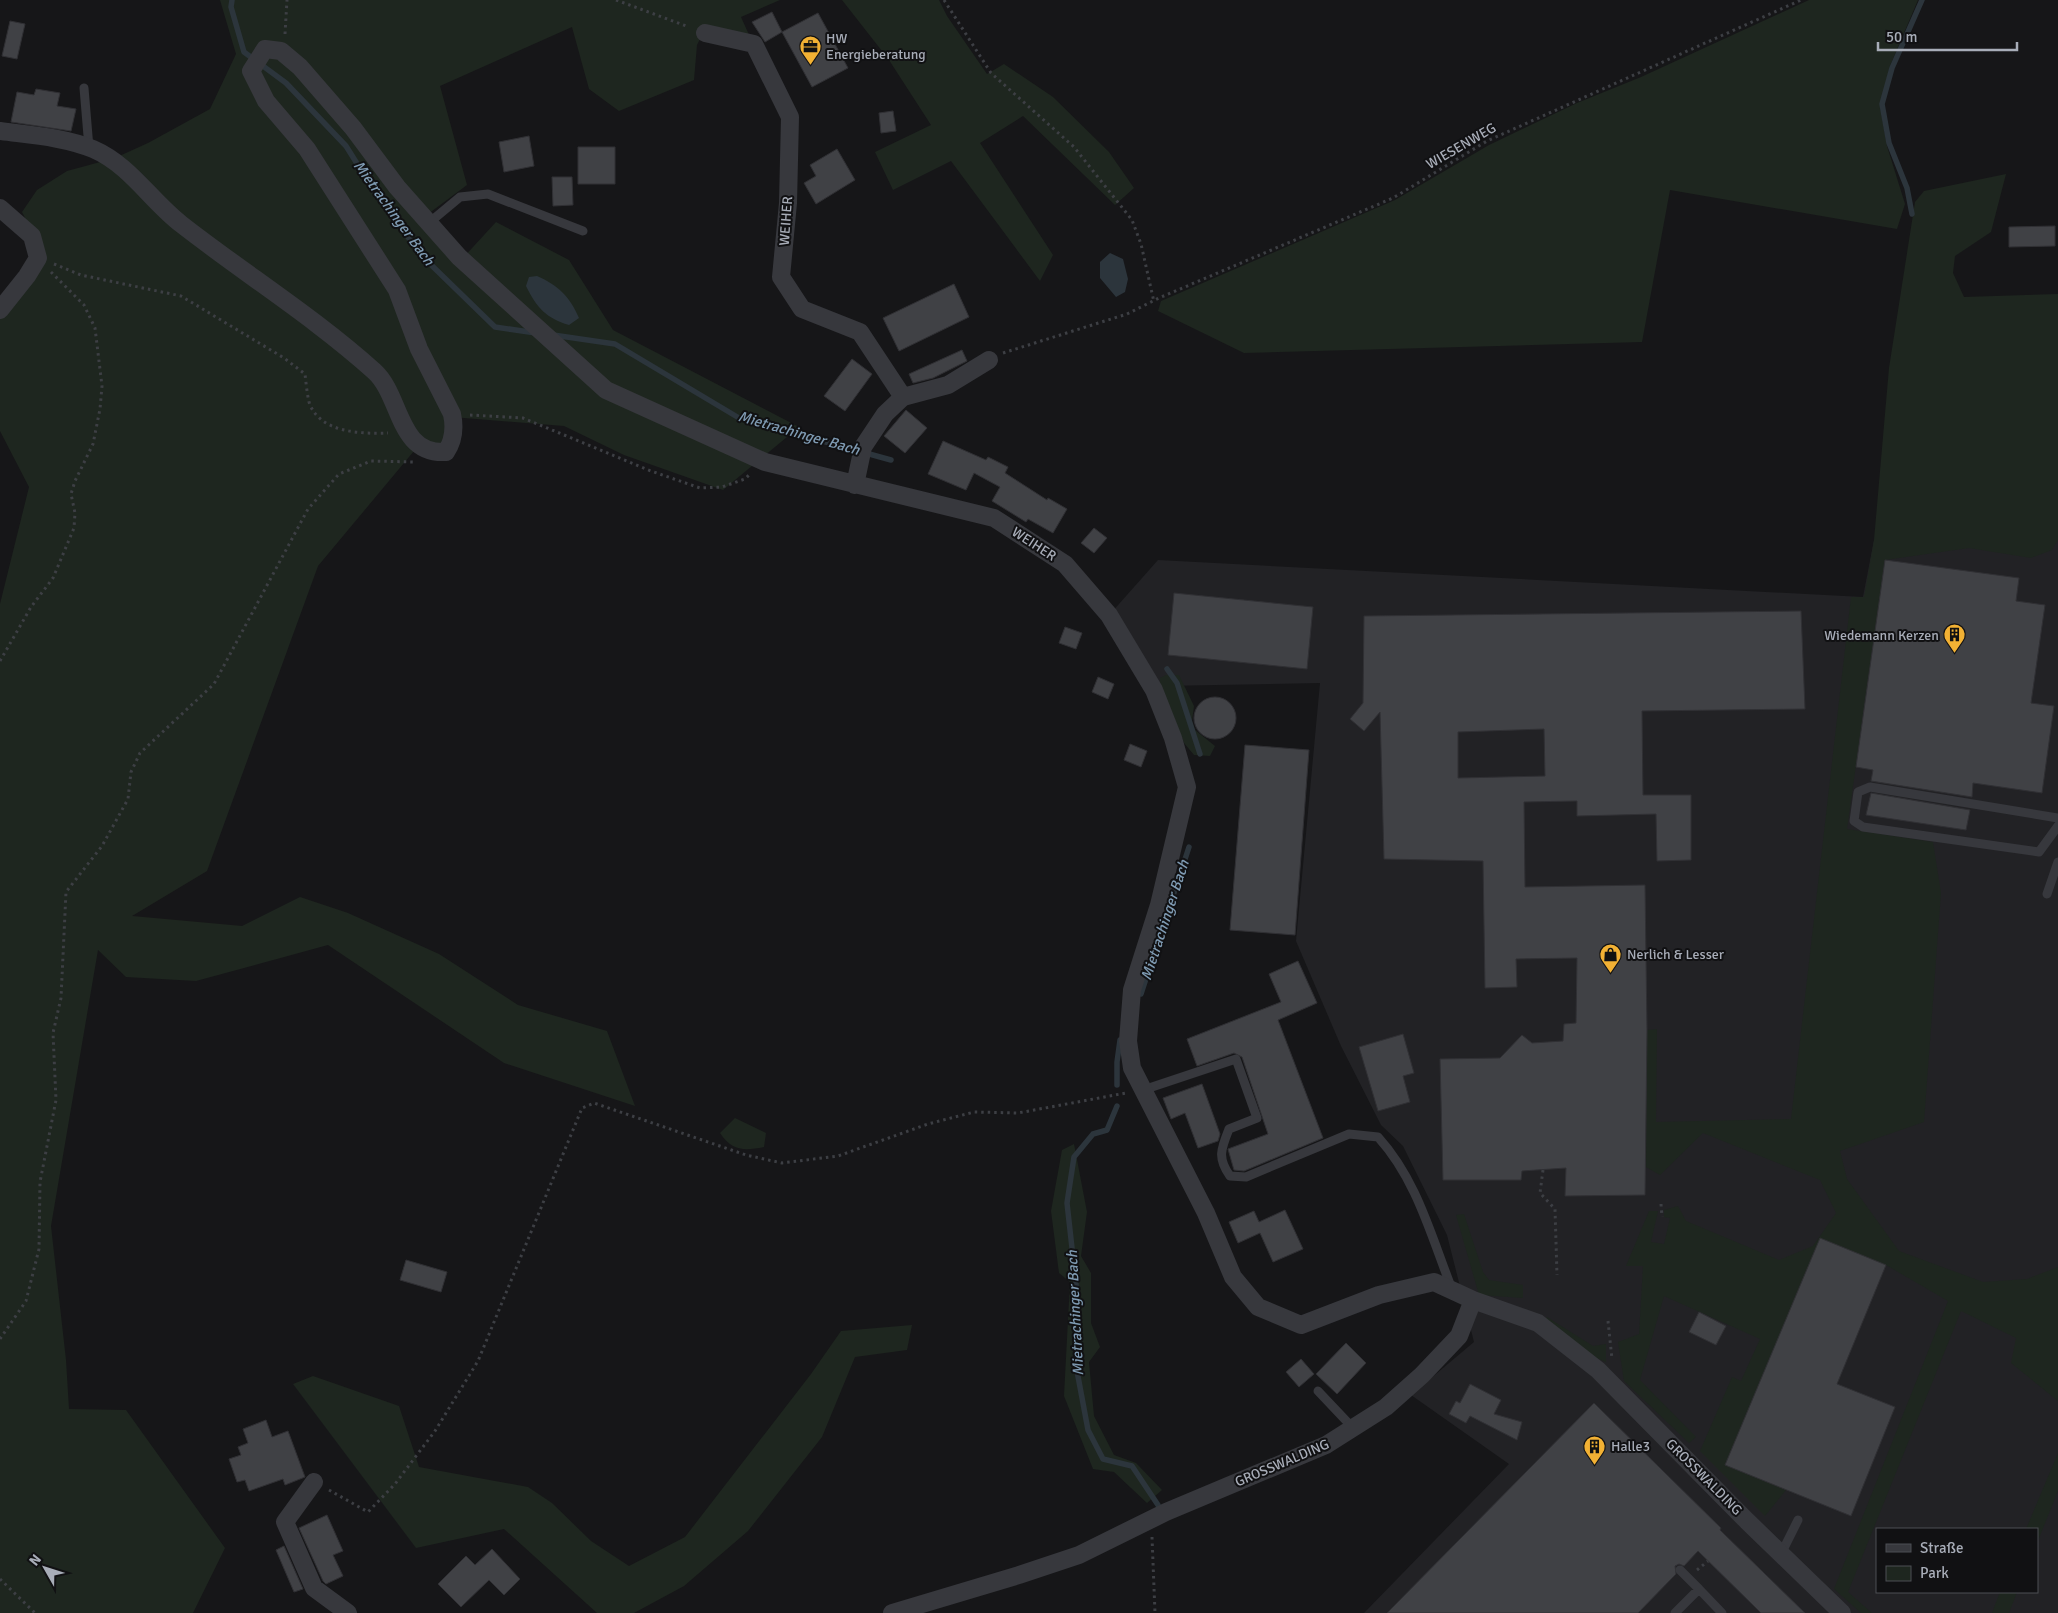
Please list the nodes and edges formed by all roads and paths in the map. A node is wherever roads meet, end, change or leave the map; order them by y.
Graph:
1 (287, 0) edge
2 (616, 0) edge
3 (944, 0) edge
4 (1801, 0) edge
5 (705, 33) joint
6 (272, 51) junction
7 (84, 88) dead end
8 (0, 131) edge
9 (89, 148) junction
10 (0, 208) edge
11 (430, 222) junction
12 (583, 231) dead end
13 (38, 258) junction
14 (1154, 302) junction
15 (0, 310) edge
16 (989, 360) joint
17 (903, 397) junction
18 (452, 414) junction
19 (406, 432) junction
20 (433, 453) junction
21 (765, 462) junction
22 (855, 485) junction
23 (0, 661) edge
24 (2058, 818) edge
25 (2058, 826) edge
26 (2058, 862) edge
27 (2047, 894) dead end
28 (1144, 1090) junction
29 (1543, 1170) dead end
30 (1661, 1204) dead end
31 (1662, 1216) dead end
32 (1556, 1275) dead end
33 (1453, 1291) junction
34 (1473, 1300) junction
35 (1608, 1320) dead end
36 (0, 1339) edge
37 (1612, 1364) dead end
38 (1318, 1391) dead end
39 (1353, 1428) junction
40 (314, 1482) joint
41 (1151, 1519) junction
42 (1798, 1520) dead end
43 (1781, 1554) junction
44 (1680, 1570) dead end
45 (0, 1579) edge
46 (1698, 1589) junction
47 (35, 1613) edge
48 (348, 1613) edge
49 (892, 1613) edge
50 (1155, 1613) edge
51 (1675, 1613) edge
52 (1722, 1613) edge
53 (1842, 1613) edge

1 - 6 path
2 - 5 path
3 - 14 path
4 - 14 path, WIESENWEG
5 - 17 street, WEIHER
6 - 11 street, WEIHER
6 - 18 street
7 - 9 lane
8 - 9 street
9 - 19 street
10 - 13 street
11 - 12 lane
11 - 21 street, WEIHER
13 - 15 street
13 - 19 path
13 - 23 path
14 - 16 path, WIESENWEG
16 - 17 street
17 - 22 street
18 - 20 street
18 - 21 path
19 - 20 street
20 - 36 path
21 - 22 street, WEIHER
22 - 28 street, WEIHER
24 - 25 lane
26 - 27 lane
28 - 33 street, WEIHER
28 - 33 lane
28 - 40 path
29 - 32 path
30 - 31 path
33 - 34 street, WEIHER
34 - 39 street, GROSSWALDING
34 - 43 street, GROSSWALDING
35 - 37 path
38 - 39 lane
39 - 41 street, GROSSWALDING
40 - 48 street
41 - 49 street, GROSSWALDING
41 - 50 path
42 - 43 lane
43 - 53 street, GROSSWALDING
44 - 46 lane
45 - 47 path
46 - 51 lane
46 - 52 lane

